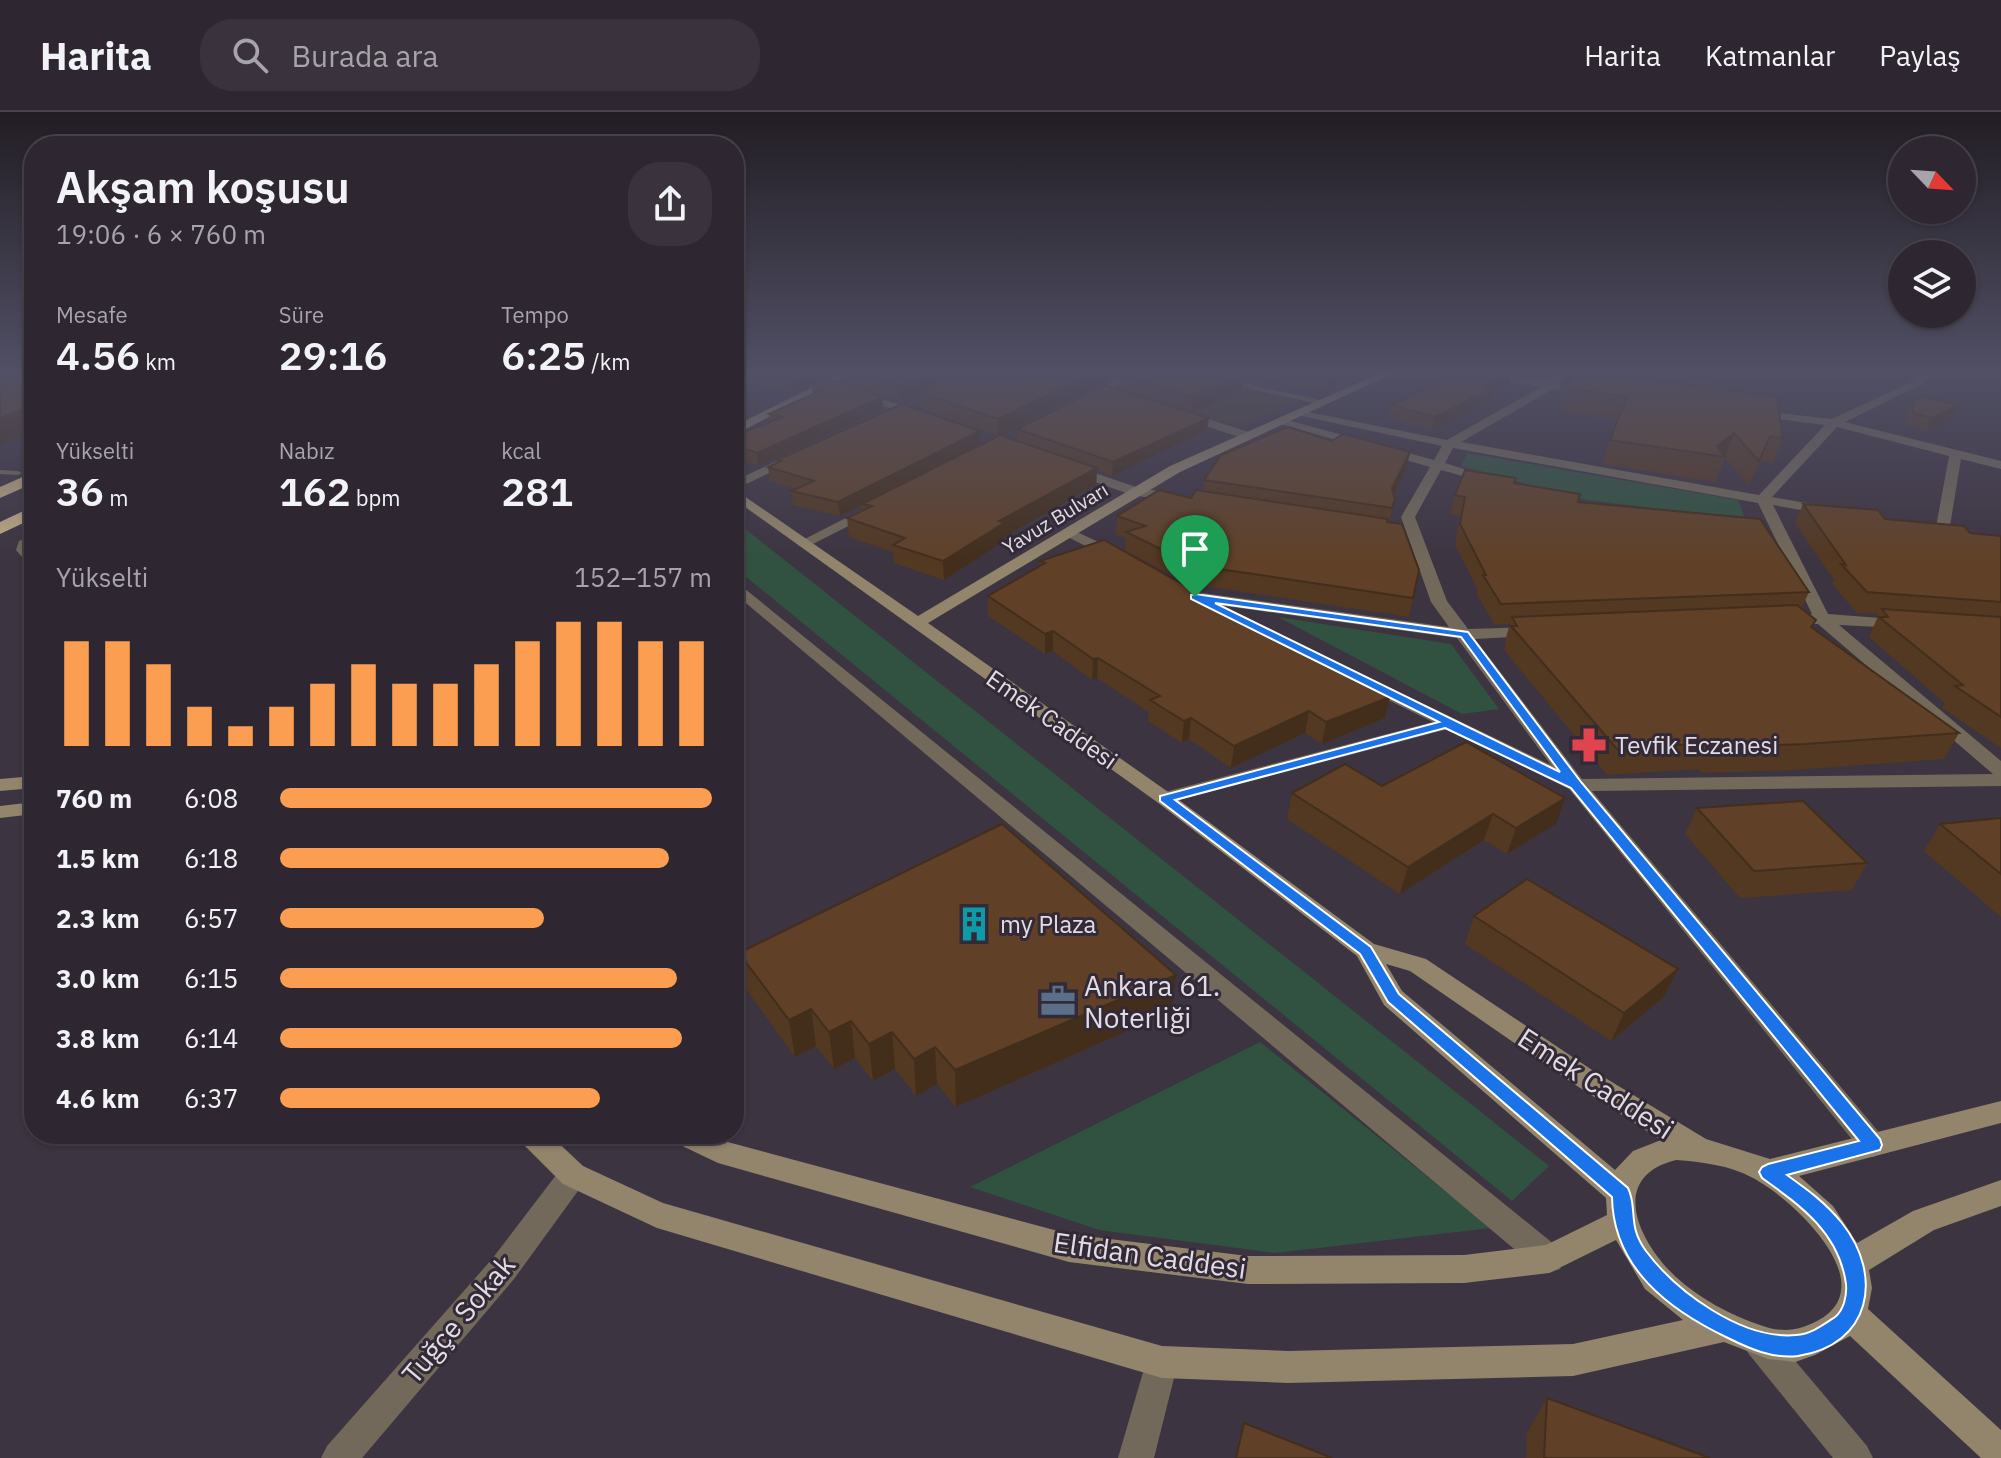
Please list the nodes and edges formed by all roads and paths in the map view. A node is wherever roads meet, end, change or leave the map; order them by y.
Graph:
1 (1244, 435) edge
2 (1326, 435) edge
3 (1403, 435) edge
4 (1465, 435) edge
5 (1823, 435) edge
6 (1882, 435) edge
7 (1248, 436) joint
8 (1449, 444) junction
9 (1956, 453) junction
10 (803, 454) edge
11 (1054, 463) edge
12 (2001, 465) edge
13 (1437, 466) junction
14 (0, 472) edge
15 (24, 475) edge
16 (24, 475) edge
17 (24, 476) edge
18 (0, 481) edge
19 (744, 481) edge
20 (1498, 482) edge
21 (1137, 492) junction
22 (0, 493) edge
23 (1763, 498) junction
24 (744, 500) edge
25 (887, 500) edge
26 (24, 501) edge
27 (1199, 502) edge
28 (0, 512) edge
29 (1837, 512) edge
30 (24, 516) edge
31 (0, 529) edge
32 (1942, 532) edge
33 (1071, 533) junction
34 (804, 543) junction
35 (1126, 561) edge
36 (744, 593) edge
37 (1822, 619) junction
38 (1775, 621) edge
39 (917, 623) junction
40 (1911, 624) edge
41 (1542, 631) edge
42 (1464, 634) junction
43 (1446, 724) junction
44 (2001, 771) edge
45 (2001, 780) edge
46 (24, 783) edge
47 (0, 785) edge
48 (1576, 785) junction
49 (1164, 798) junction
50 (24, 809) edge
51 (0, 812) edge
52 (1366, 950) junction
53 (2001, 1112) edge
54 (541, 1144) edge
55 (704, 1144) edge
56 (1873, 1145) junction
57 (1700, 1150) junction
58 (1768, 1172) junction
59 (573, 1175) junction
60 (2001, 1193) edge
61 (1622, 1208) junction
62 (1549, 1259) junction
63 (1853, 1263) junction
64 (1850, 1314) junction
65 (1725, 1326) junction
66 (1759, 1342) junction
67 (1162, 1362) junction
68 (2001, 1453) edge
69 (339, 1458) edge
70 (1136, 1458) edge
71 (1855, 1458) edge

1 - 7 street
2 - 13 street
3 - 8 street
4 - 8 street
5 - 23 street
6 - 9 street
7 - 21 street, Yavuz Bulvarı
8 - 13 street
8 - 23 street
9 - 12 street
9 - 32 street
10 - 19 street
11 - 21 street
13 - 20 street
13 - 42 street
14 - 15 lane
16 - 18 highway
17 - 22 highway
21 - 27 street
21 - 33 street, Yavuz Bulvarı
23 - 29 street
23 - 37 street
24 - 34 street, Emek Caddesi
25 - 34 street
26 - 28 highway
30 - 31 highway
33 - 35 street
33 - 39 street, Yavuz Bulvarı
34 - 39 street, Emek Caddesi
36 - 62 street
37 - 38 street
37 - 40 street
37 - 44 street
39 - 49 street, Emek Caddesi
41 - 42 street
42 - 43 street
42 - 48 street
43 - 48 street
43 - 49 street
45 - 48 street
46 - 47 street
48 - 56 street
49 - 52 street, Emek Caddesi
50 - 51 street
52 - 57 street, Emek Caddesi
52 - 61 street, Emek Caddesi
53 - 56 street
54 - 59 street
55 - 62 street, Elfidan Caddesi
56 - 58 street
57 - 58 street, Emek Caddesi
57 - 61 street, Emek Caddesi
58 - 63 street, Emek Caddesi
59 - 67 street
59 - 69 street, Tuğçe Sokak
60 - 63 street
61 - 62 street, Elfidan Caddesi
61 - 65 street, Emek Caddesi
63 - 64 street, Emek Caddesi
64 - 66 street, Emek Caddesi
64 - 68 street
65 - 66 street, Emek Caddesi
65 - 67 street
66 - 71 street
67 - 70 street

